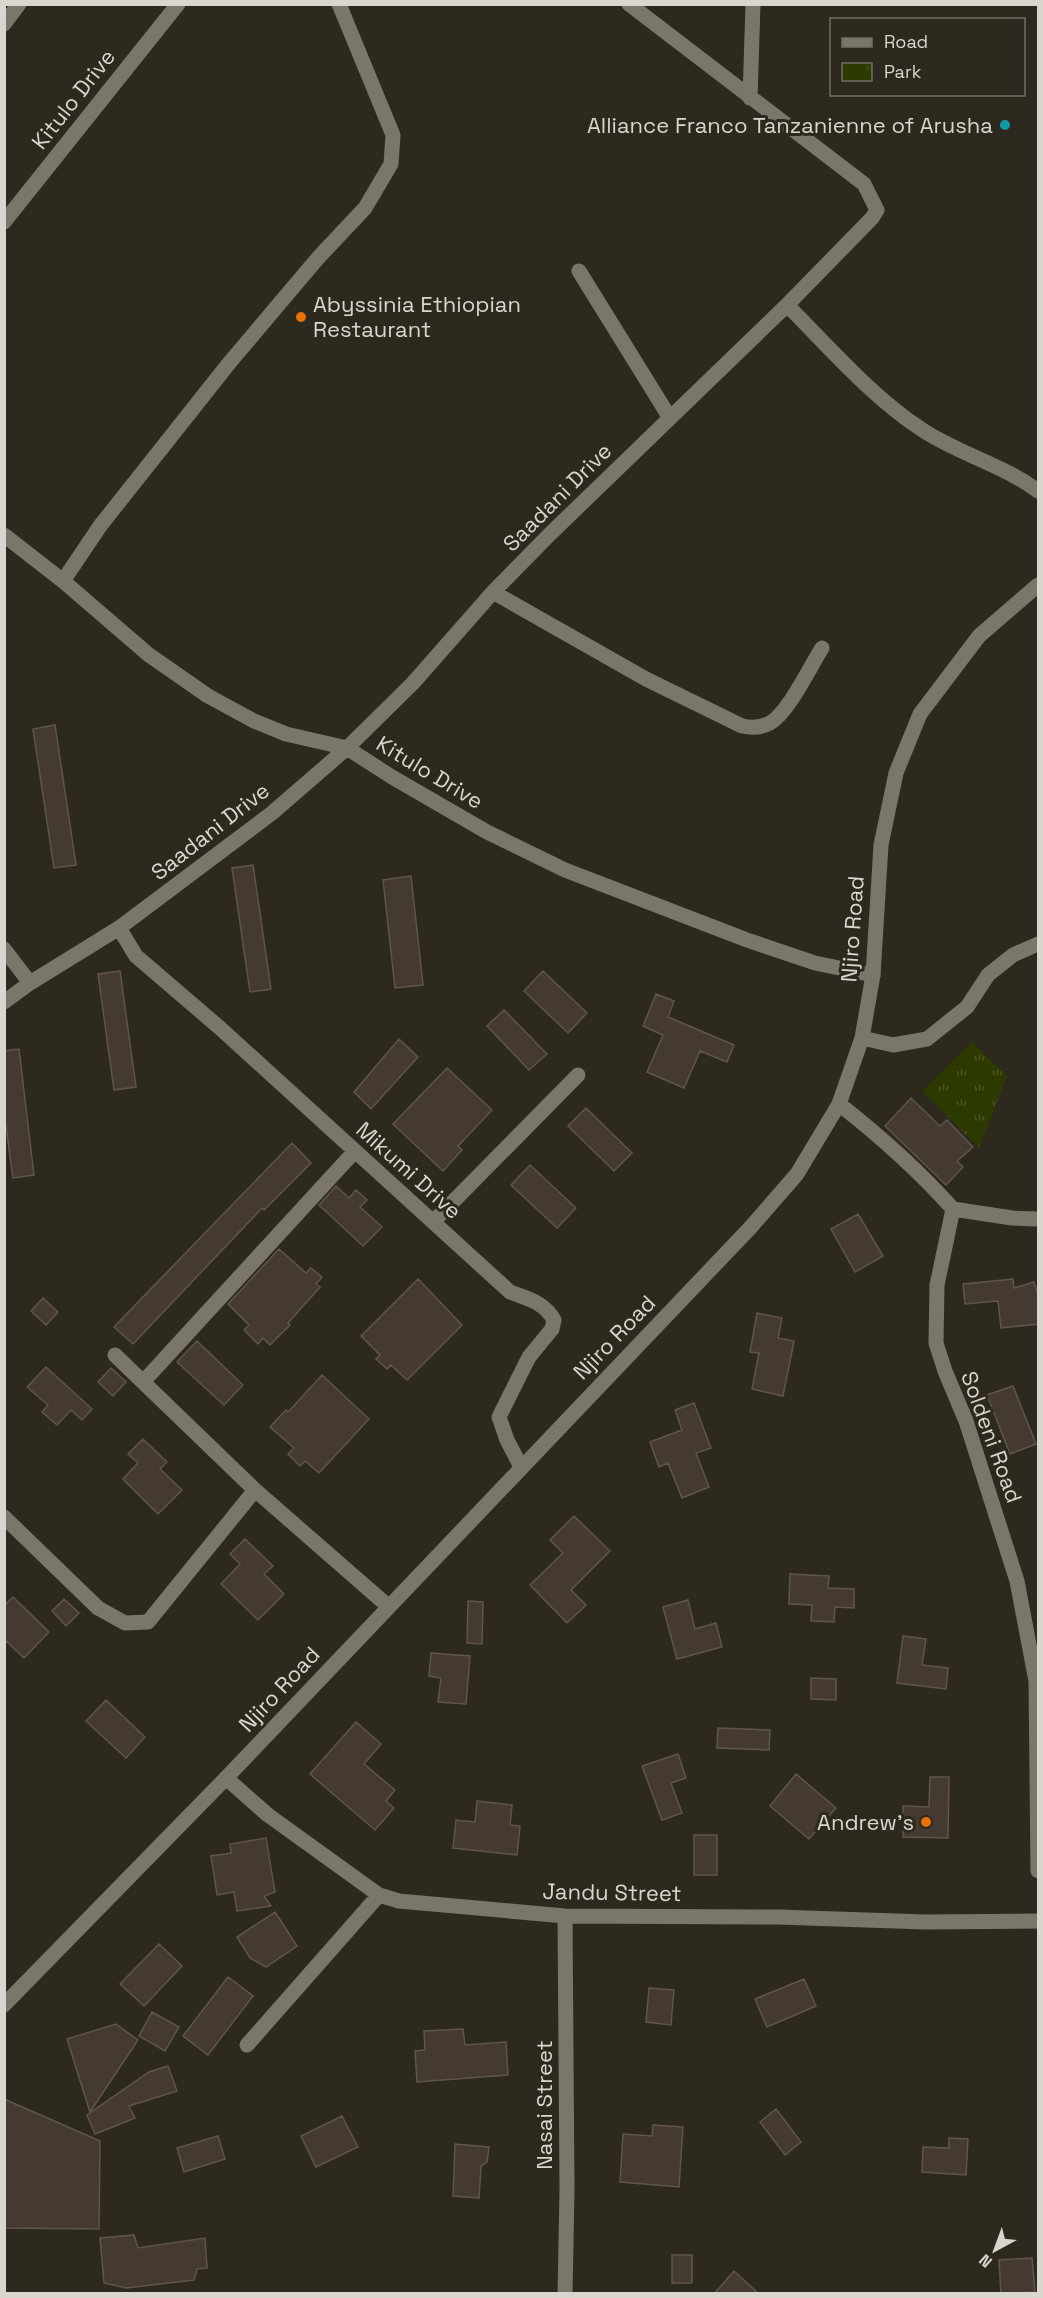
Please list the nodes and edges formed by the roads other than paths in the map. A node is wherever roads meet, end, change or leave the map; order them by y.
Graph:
1 (178, 4) edge
2 (339, 4) edge
3 (629, 4) edge
4 (753, 4) edge
5 (14, 6) edge
6 (4, 24) edge
7 (750, 98) junction
8 (4, 222) edge
9 (579, 271) dead end
10 (787, 304) junction
11 (670, 418) junction
12 (1038, 490) edge
13 (4, 535) edge
14 (63, 581) junction
15 (1038, 585) edge
16 (493, 592) junction
17 (822, 648) dead end
18 (347, 748) junction
19 (119, 928) junction
20 (1038, 944) edge
21 (4, 949) edge
22 (873, 975) junction
23 (30, 983) junction
24 (4, 1002) edge
25 (862, 1038) junction
26 (578, 1075) dead end
27 (839, 1104) junction
28 (355, 1151) junction
29 (953, 1209) junction
30 (1038, 1219) edge
31 (433, 1222) junction
32 (115, 1355) dead end
33 (143, 1382) junction
34 (521, 1467) junction
35 (255, 1491) junction
36 (4, 1517) edge
37 (388, 1606) junction
38 (1037, 1681) edge
39 (226, 1778) junction
40 (1038, 1871) edge
41 (379, 1895) junction
42 (565, 1916) junction
43 (1038, 1921) edge
44 (4, 2005) edge
45 (247, 2045) dead end
46 (565, 2294) edge

1 - 8 street, Kitulo Drive
2 - 14 street
3 - 7 street, Saadani Drive
4 - 7 street
5 - 6 street
7 - 10 street, Saadani Drive
9 - 11 street
10 - 11 street, Saadani Drive
10 - 12 street
11 - 16 street, Saadani Drive
13 - 14 street, Kitulo Drive
14 - 18 street, Kitulo Drive
15 - 22 street, Njiro Road
16 - 17 street
16 - 18 street, Saadani Drive
18 - 19 street, Saadani Drive
18 - 22 street, Kitulo Drive
19 - 23 street, Saadani Drive
19 - 28 street, Mikumi Drive
20 - 25 street
21 - 23 street
22 - 25 street, Njiro Road
23 - 24 street, Saadani Drive
25 - 27 street, Njiro Road
26 - 31 street
27 - 29 street
27 - 34 street, Njiro Road
28 - 31 street, Mikumi Drive
28 - 33 street
29 - 30 street
29 - 38 street, Soldeni Road
31 - 34 street, Mikumi Drive
32 - 33 street
33 - 35 street
34 - 37 street, Njiro Road
35 - 36 street
35 - 37 street
37 - 39 street, Njiro Road
38 - 40 street, Soldeni Road
39 - 41 street, Jandu Street
39 - 44 street, Njiro Road
41 - 42 street, Jandu Street
41 - 45 street
42 - 43 street, Jandu Street
42 - 46 street, Nasai Street

